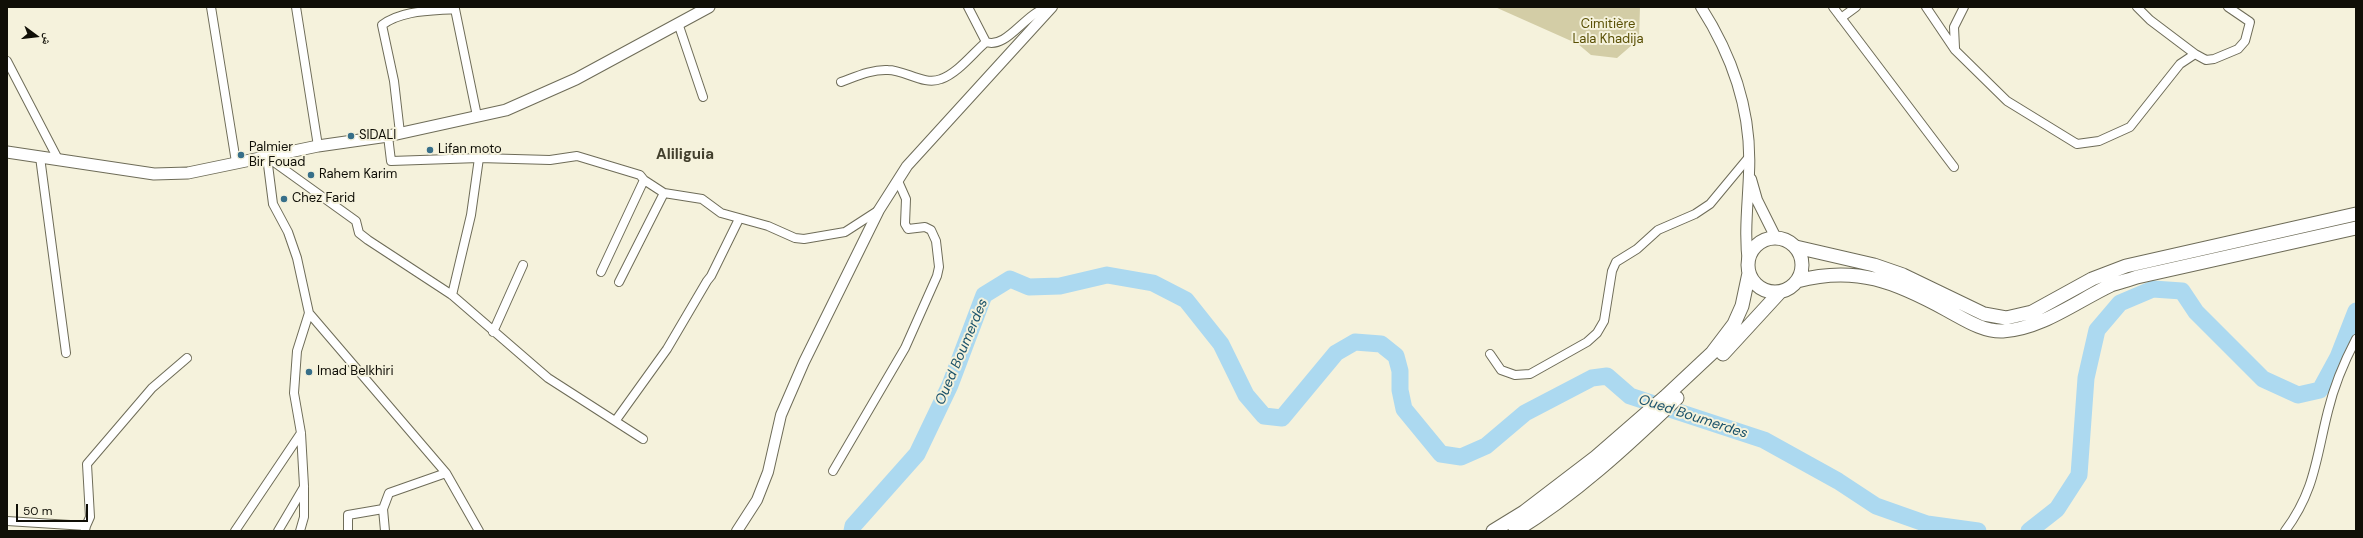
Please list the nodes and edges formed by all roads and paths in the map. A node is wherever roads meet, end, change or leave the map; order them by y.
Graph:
1 (211, 7) edge
2 (296, 7) edge
3 (709, 7) edge
4 (968, 7) edge
5 (1048, 7) edge
6 (1052, 7) edge
7 (1701, 7) edge
8 (1833, 7) edge
9 (1856, 7) edge
10 (1926, 7) edge
11 (1964, 7) edge
12 (2137, 7) edge
13 (2228, 7) edge
14 (1841, 18) junction
15 (678, 23) junction
16 (986, 42) junction
17 (1955, 50) junction
18 (2195, 54) junction
19 (7, 61) edge
20 (841, 82) dead end
21 (703, 97) dead end
22 (476, 116) junction
23 (400, 133) junction
24 (388, 136) junction
25 (318, 146) junction
26 (7, 152) edge
27 (40, 157) junction
28 (267, 157) junction
29 (1749, 157) junction
30 (479, 158) junction
31 (58, 159) junction
32 (236, 162) junction
33 (1954, 167) dead end
34 (1749, 173) junction
35 (644, 180) junction
36 (898, 181) junction
37 (664, 193) junction
38 (879, 210) junction
39 (2356, 214) edge
40 (739, 219) junction
41 (2356, 228) edge
42 (1776, 238) junction
43 (1796, 247) junction
44 (523, 265) dead end
45 (1749, 268) junction
46 (601, 272) dead end
47 (1798, 281) junction
48 (619, 282) dead end
49 (1780, 292) junction
50 (452, 295) junction
51 (309, 312) junction
52 (493, 332) junction
53 (2356, 340) edge
54 (66, 353) dead end
55 (1490, 354) dead end
56 (187, 358) dead end
57 (1669, 399) junction
58 (1649, 419) junction
59 (616, 420) junction
60 (301, 432) junction
61 (643, 439) dead end
62 (833, 471) dead end
63 (446, 473) junction
64 (304, 486) junction
65 (383, 509) junction
66 (7, 521) edge
67 (85, 528) edge
68 (235, 531) edge
69 (278, 531) edge
70 (300, 531) edge
71 (348, 531) edge
72 (385, 531) edge
73 (480, 531) edge
74 (737, 531) edge
75 (1493, 531) edge
76 (1515, 531) edge
77 (2285, 531) edge

1 - 32 street
2 - 25 street
3 - 15 main road
4 - 16 street
5 - 16 street
6 - 36 street
7 - 29 street
8 - 14 street
9 - 14 street
10 - 17 street
11 - 17 street
12 - 18 street
13 - 18 street
14 - 33 street
15 - 21 street
15 - 22 main road
16 - 20 street
17 - 18 street
19 - 31 street
22 - 23 main road
22 - 23 street
23 - 24 main road
24 - 25 main road
24 - 30 street
25 - 28 main road
26 - 27 main road
27 - 31 main road
27 - 54 street
28 - 32 main road
28 - 50 street
28 - 51 street
29 - 34 street
29 - 55 street
30 - 35 street
30 - 50 street
31 - 32 main road
34 - 42 street
34 - 45 street
35 - 37 street
35 - 46 street
36 - 38 street
36 - 62 street
37 - 40 street
37 - 48 street
38 - 40 street
38 - 74 street
39 - 43 highway
40 - 59 street
41 - 47 highway
42 - 43 highway
42 - 45 highway
43 - 47 highway
44 - 52 street
45 - 49 highway
45 - 57 highway
47 - 49 highway
49 - 57 highway
50 - 52 street
51 - 60 street
51 - 63 street
52 - 59 street
53 - 77 street
56 - 67 street
57 - 58 highway
58 - 75 highway
58 - 76 highway
59 - 61 street
60 - 64 street
60 - 68 street
63 - 65 street
63 - 73 street
64 - 69 street
64 - 70 street
65 - 71 street
65 - 72 street
66 - 67 street

